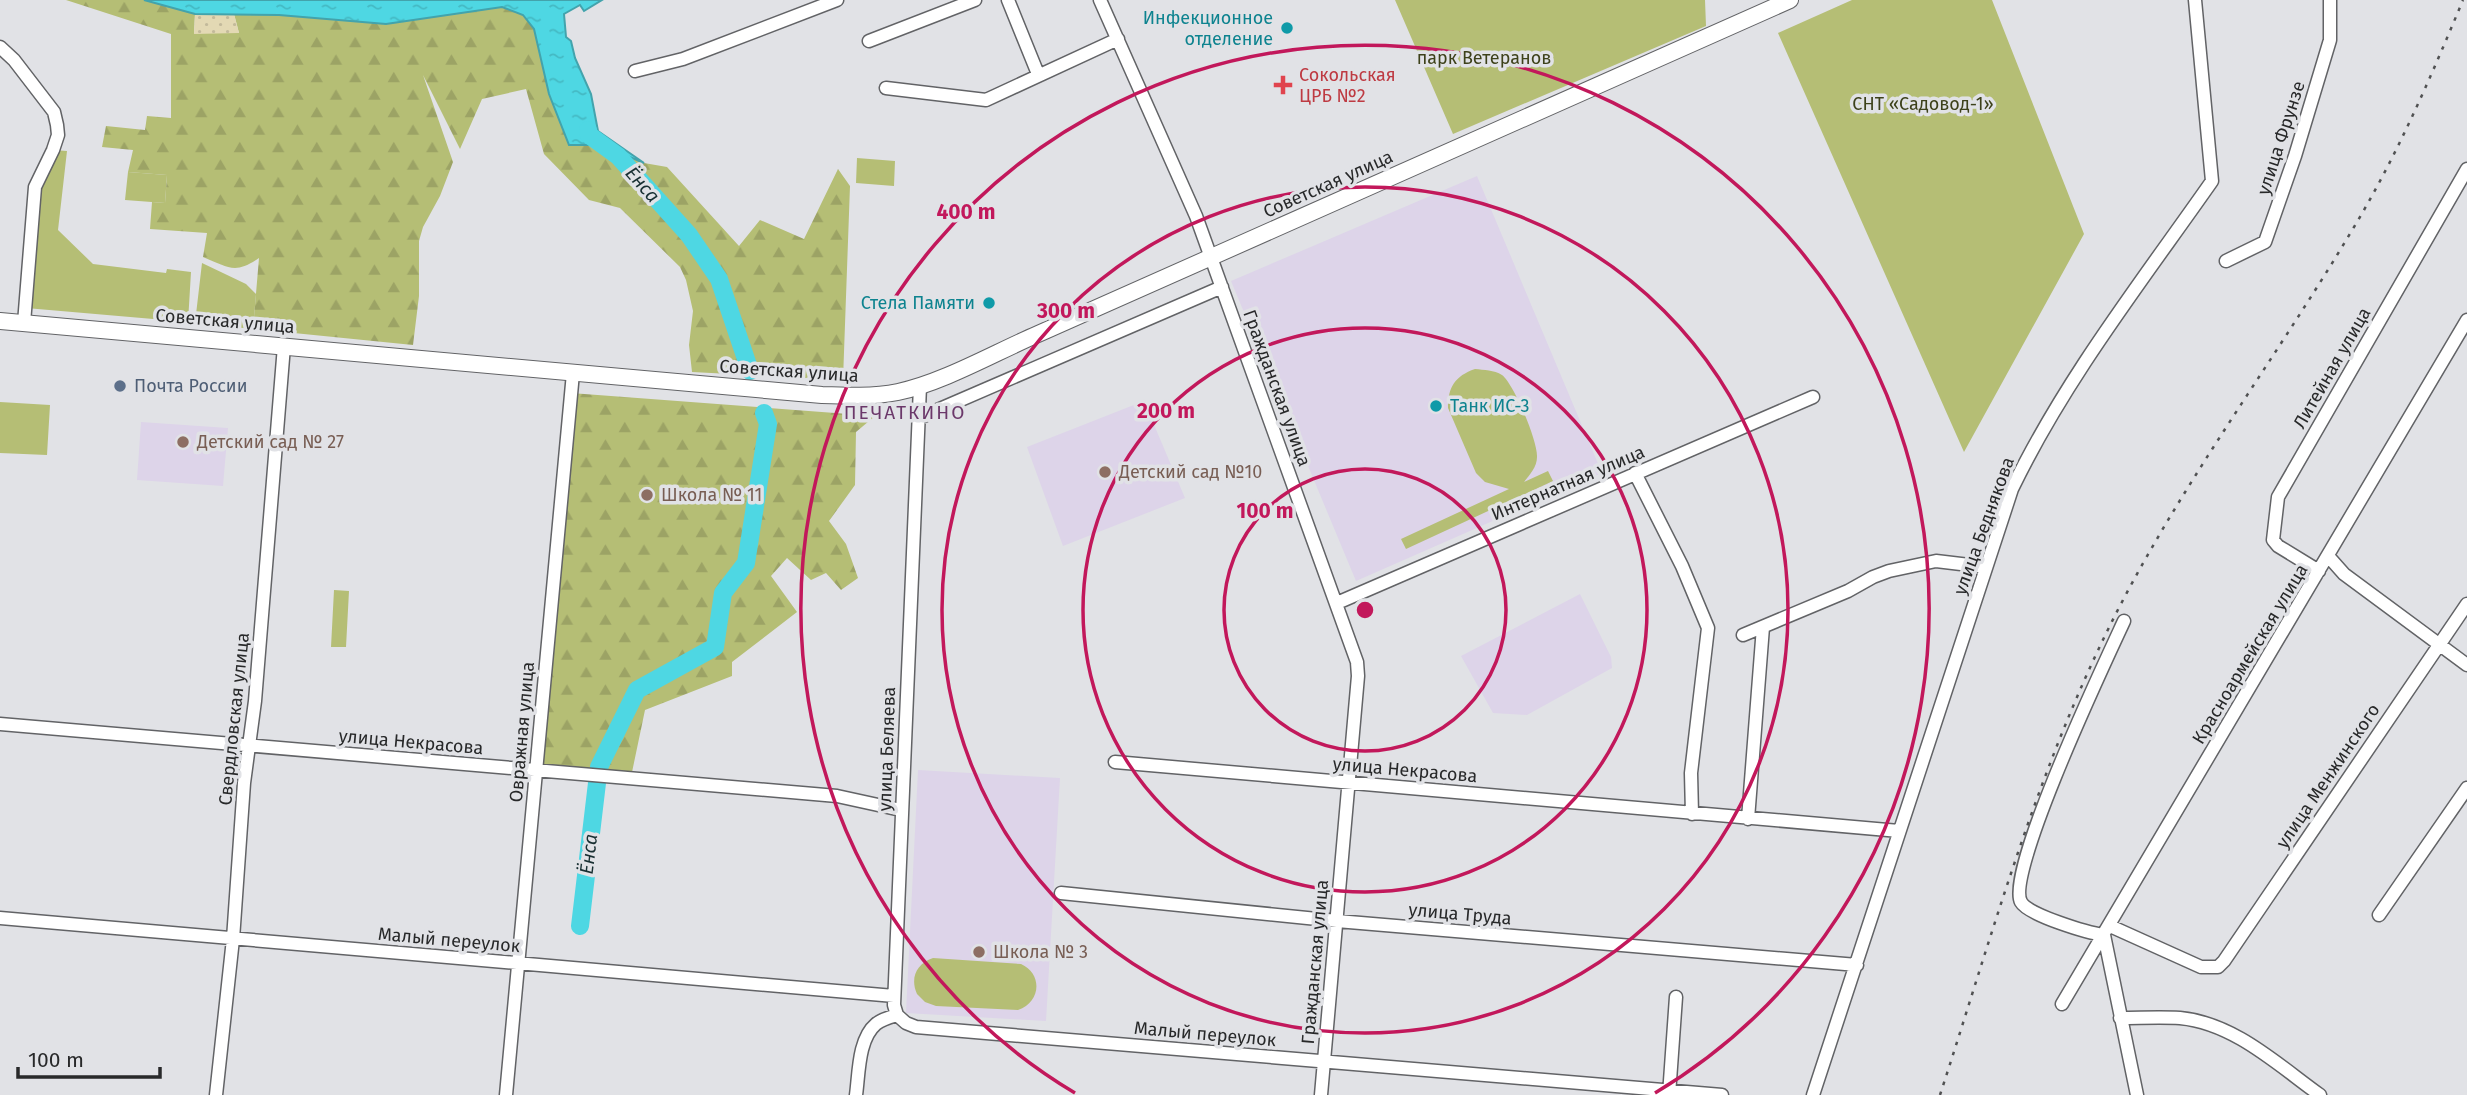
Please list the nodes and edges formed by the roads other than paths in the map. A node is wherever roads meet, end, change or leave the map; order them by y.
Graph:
1 (837, 0) edge
2 (975, 0) edge
3 (1008, 0) edge
4 (1100, 0) edge
5 (1790, 0) edge
6 (2195, 0) edge
7 (2330, 0) edge
8 (1118, 39) junction
9 (869, 41) dead end
10 (0, 47) edge
11 (635, 71) dead end
12 (1038, 74) junction
13 (886, 88) dead end
14 (2467, 169) edge
15 (1211, 257) junction
16 (2226, 261) dead end
17 (1222, 287) junction
18 (2467, 320) edge
19 (0, 321) edge
20 (24, 323) junction
21 (284, 346) junction
22 (573, 373) junction
23 (920, 386) junction
24 (1813, 397) dead end
25 (919, 418) junction
26 (1635, 473) junction
27 (2328, 556) junction
28 (1986, 567) junction
29 (2319, 571) junction
30 (1337, 603) junction
31 (2467, 604) edge
32 (2124, 621) dead end
33 (1763, 627) junction
34 (1743, 635) dead end
35 (2440, 643) junction
36 (2467, 665) edge
37 (0, 723) edge
38 (250, 745) junction
39 (1115, 762) dead end
40 (536, 771) junction
41 (1349, 783) junction
42 (2467, 788) edge
43 (901, 810) junction
44 (1692, 814) junction
45 (1748, 819) junction
46 (1899, 831) junction
47 (1061, 893) dead end
48 (2379, 915) dead end
49 (0, 918) edge
50 (1337, 921) junction
51 (2107, 930) junction
52 (233, 939) junction
53 (518, 963) junction
54 (1857, 965) junction
55 (894, 996) junction
56 (1676, 997) dead end
57 (2062, 1004) dead end
58 (897, 1015) junction
59 (2120, 1018) junction
60 (1324, 1062) junction
61 (1670, 1093) edge
62 (216, 1095) edge
63 (506, 1095) edge
64 (856, 1095) edge
65 (1321, 1095) edge
66 (1722, 1095) edge
67 (1813, 1095) edge
68 (2137, 1095) edge
69 (2320, 1095) edge

1 - 11 street
2 - 9 street
3 - 12 street
4 - 8 street, Гражданская улица
5 - 15 main road, Советская улица
6 - 28 street, улица Беднякова
7 - 16 street, улица Фрунзе
8 - 12 street
8 - 15 street, Гражданская улица
10 - 20 street
12 - 13 street
14 - 29 street, Литейная улица
15 - 17 street, Гражданская улица
15 - 23 main road, Советская улица
17 - 25 street
17 - 30 street, Гражданская улица
18 - 27 street, Красноармейская улица
19 - 20 main road, Советская улица
20 - 21 main road, Советская улица
21 - 22 main road, Советская улица
21 - 38 street, Свердловская улица
22 - 23 main road, Советская улица
22 - 40 street, Овражная улица
23 - 25 street, улица Беляева
24 - 26 street, Интернатная улица
25 - 43 street, улица Беляева
26 - 30 street, Интернатная улица
26 - 44 street
27 - 29 street, Красноармейская улица
27 - 35 street
28 - 33 street
28 - 46 street, улица Беднякова
29 - 51 street, Красноармейская улица
30 - 41 street, Гражданская улица
31 - 35 street, улица Менжинского
32 - 51 street
33 - 34 street
33 - 45 street
35 - 36 street
35 - 51 street, улица Менжинского
37 - 38 street, улица Некрасова
38 - 40 street, улица Некрасова
38 - 52 street, Свердловская улица
39 - 41 street, улица Некрасова
40 - 43 street, улица Некрасова
40 - 53 street, Овражная улица
41 - 44 street, улица Некрасова
41 - 50 street, Гражданская улица
42 - 48 street
43 - 55 street, улица Беляева
44 - 45 street, улица Некрасова
45 - 46 street, улица Некрасова
46 - 54 street, улица Беднякова
47 - 50 street, улица Труда
49 - 52 street, Малый переулок
50 - 54 street, улица Труда
50 - 60 street, Гражданская улица
51 - 57 street, Красноармейская улица
51 - 59 street
52 - 53 street, Малый переулок
52 - 62 street, Свердловская улица
53 - 55 street, Малый переулок
53 - 63 street, Овражная улица
54 - 67 street, улица Беднякова
55 - 58 street, улица Беляева
56 - 61 street
58 - 60 street, Малый переулок
58 - 64 street
59 - 68 street
59 - 69 street
60 - 61 street, Малый переулок
60 - 65 street, Гражданская улица
61 - 66 street, Малый переулок

